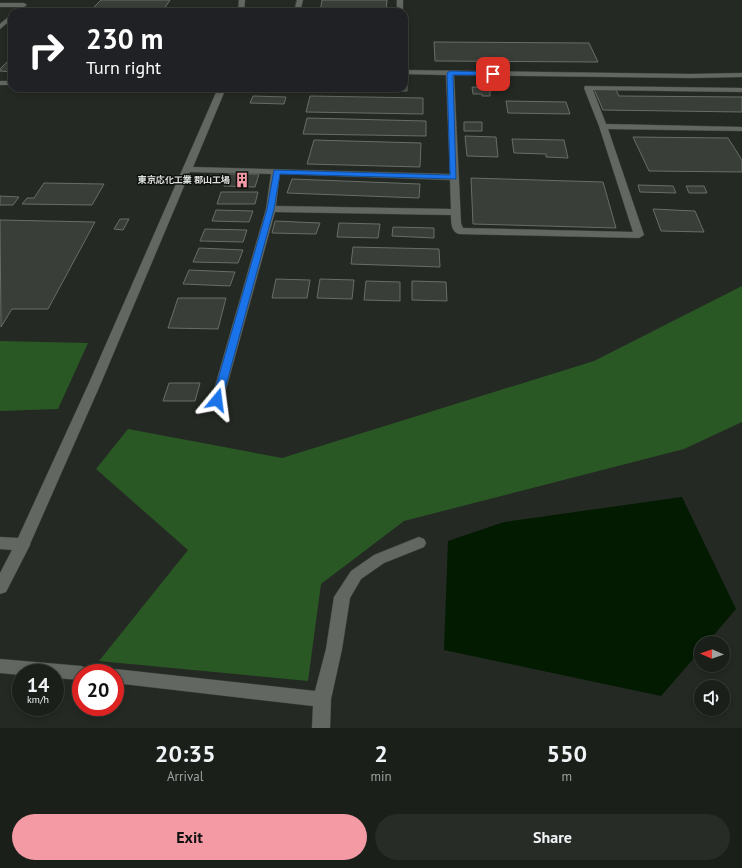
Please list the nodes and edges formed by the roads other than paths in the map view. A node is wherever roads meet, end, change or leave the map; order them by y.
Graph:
1 (30, 0) edge
2 (0, 5) edge
3 (24, 5) junction
4 (21, 8) edge
5 (8, 20) edge
6 (0, 27) edge
7 (408, 72) edge
8 (450, 73) junction
9 (742, 75) edge
10 (742, 90) edge
11 (220, 92) edge
12 (603, 126) junction
13 (742, 129) edge
14 (187, 169) junction
15 (276, 172) junction
16 (454, 177) junction
17 (271, 209) junction
18 (456, 212) junction
19 (217, 400) dead end
20 (419, 543) dead end
21 (0, 544) edge
22 (23, 545) junction
23 (0, 588) edge
24 (0, 666) edge
25 (72, 672) edge
26 (124, 677) edge
27 (322, 699) junction
28 (321, 728) edge

1 - 3 street
2 - 3 street
3 - 4 street
5 - 6 street
7 - 8 street
8 - 9 street
8 - 16 street
10 - 12 street
11 - 14 street
12 - 13 street
12 - 18 street
14 - 15 street
14 - 22 street
15 - 16 street
15 - 17 street
16 - 18 street
17 - 18 street
17 - 19 street
20 - 27 street
21 - 22 street
22 - 23 street
24 - 25 street
26 - 27 street
27 - 28 street

